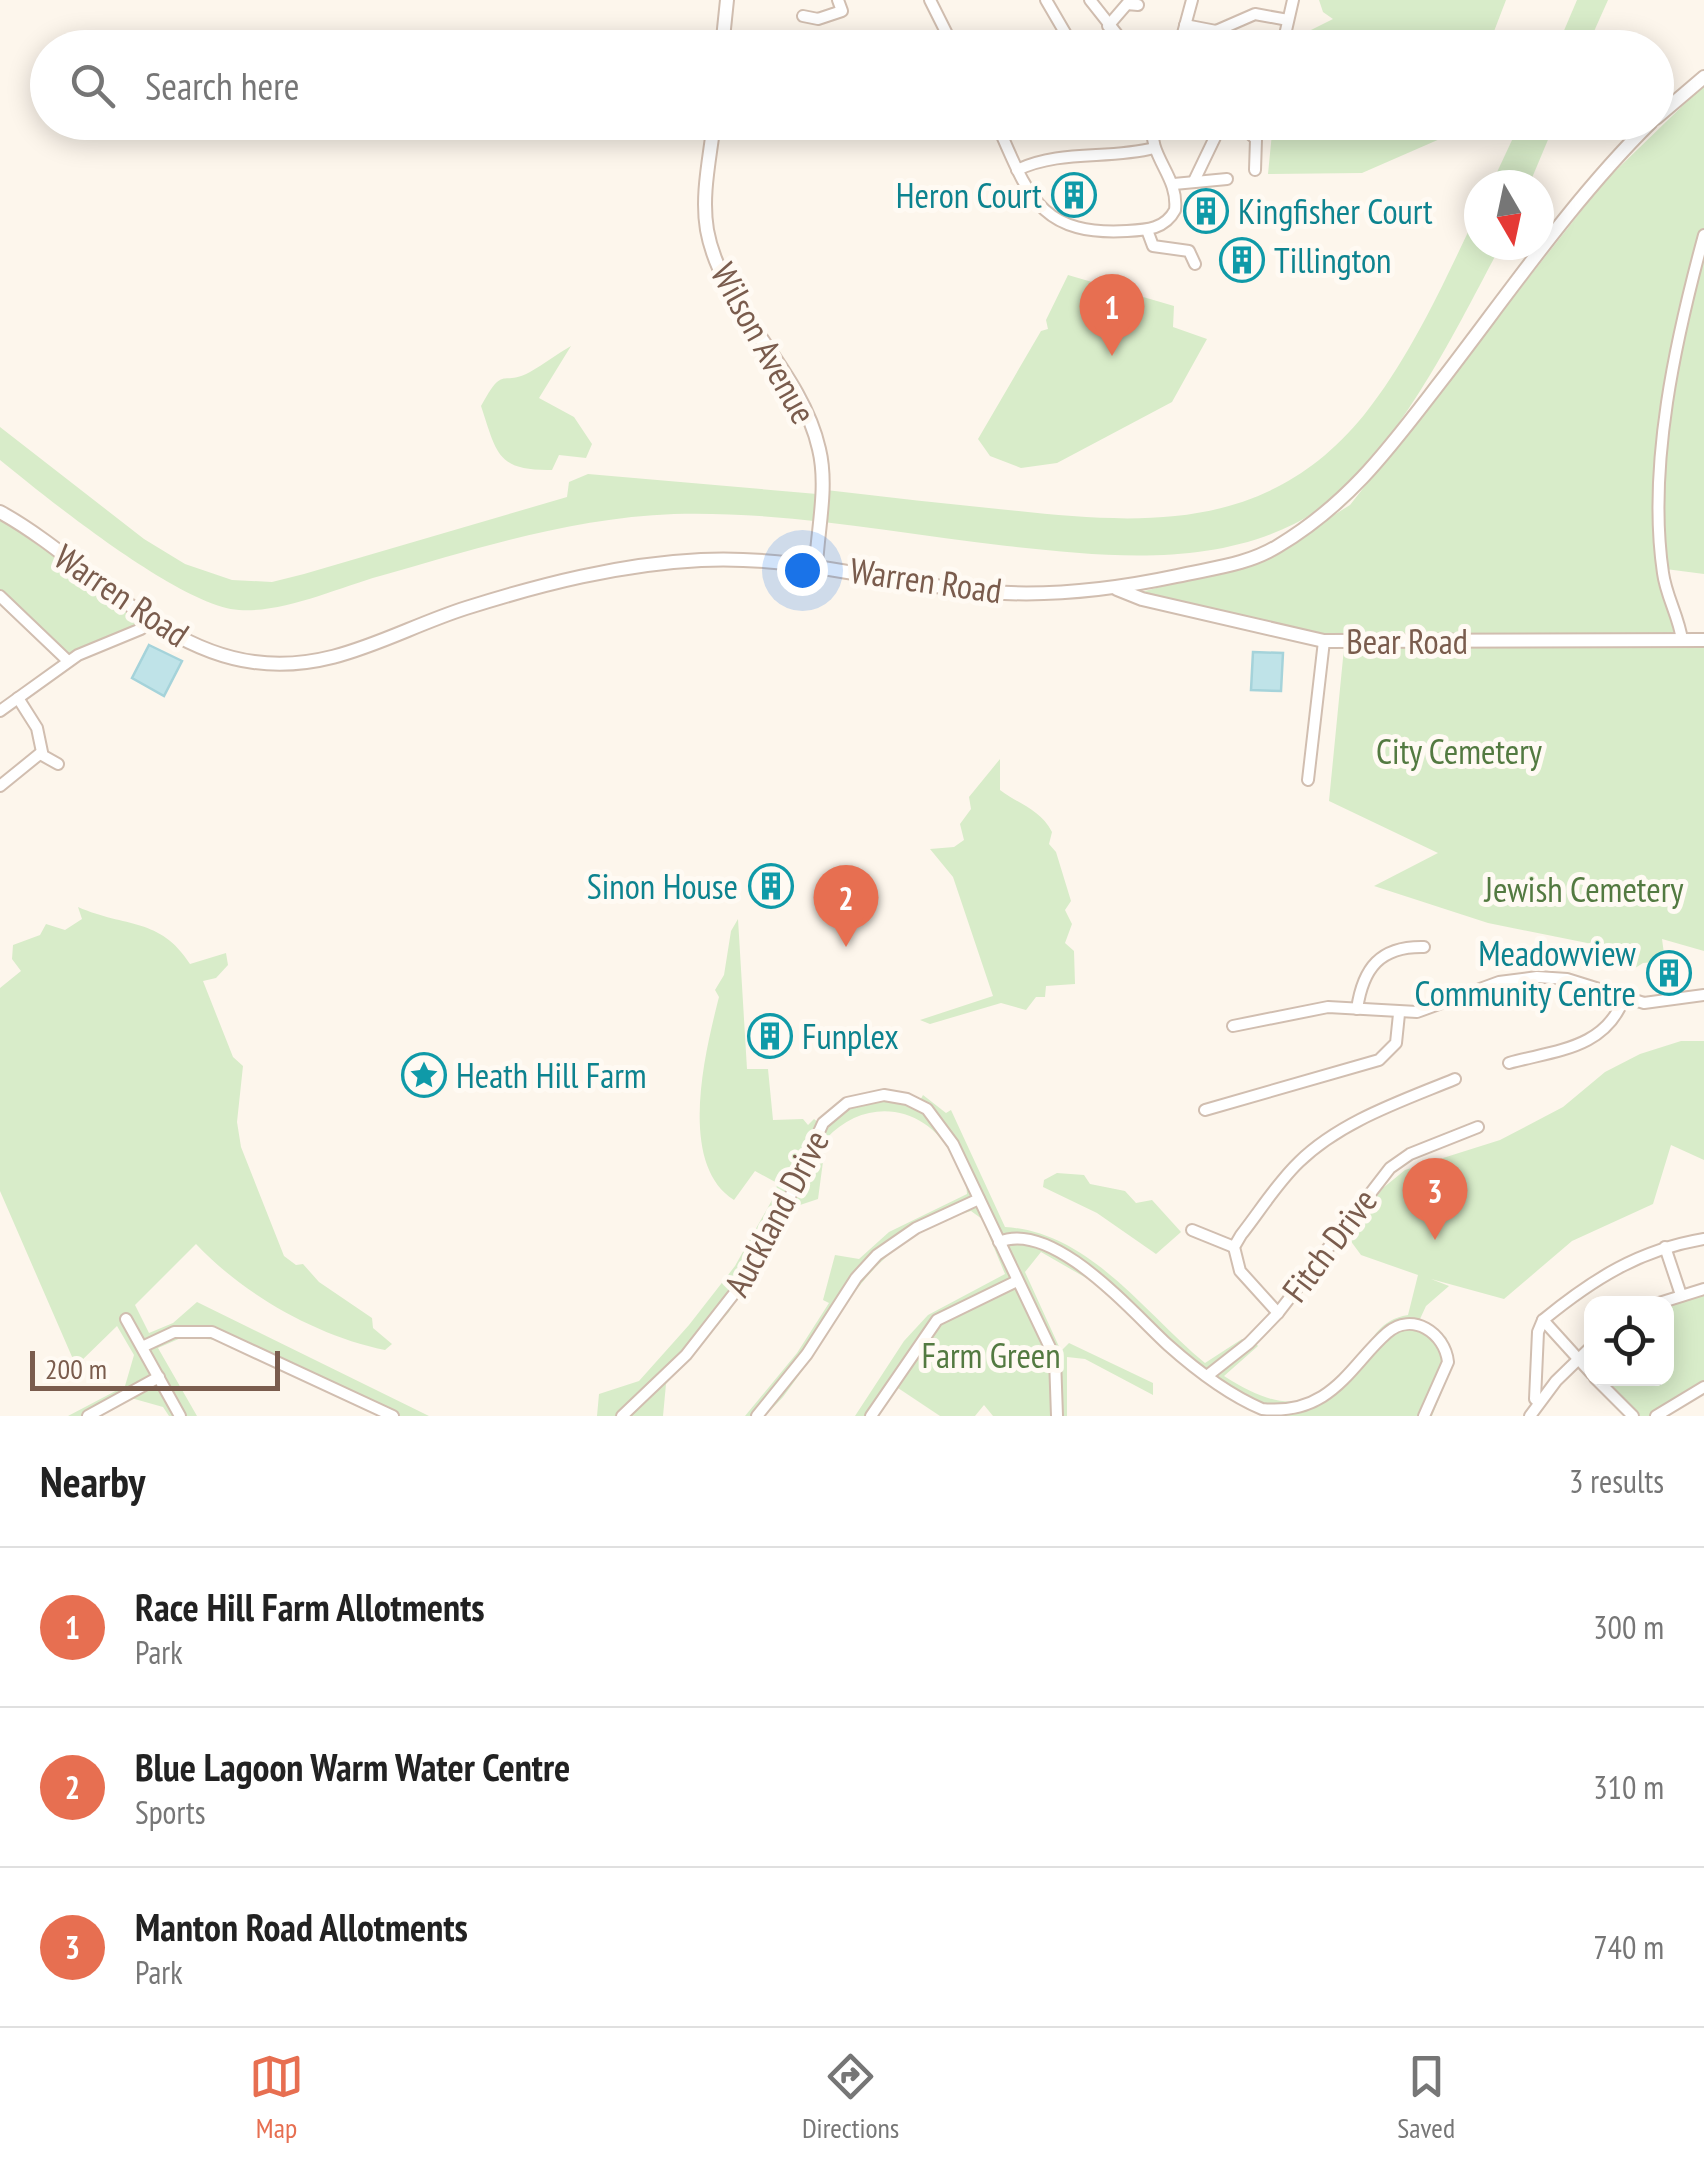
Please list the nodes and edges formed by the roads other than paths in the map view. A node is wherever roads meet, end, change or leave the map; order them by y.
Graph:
1 (727, 0) edge
2 (930, 0) edge
3 (1090, 0) edge
4 (1192, 0) edge
5 (1255, 0) edge
6 (1292, 0) edge
7 (1052, 2) edge
8 (1130, 3) edge
9 (842, 10) edge
10 (1255, 14) junction
11 (803, 16) dead end
12 (1288, 20) junction
13 (1186, 25) junction
14 (1108, 26) junction
15 (724, 30) edge
16 (945, 30) edge
17 (1065, 30) edge
18 (1112, 30) edge
19 (1184, 30) edge
20 (1211, 30) edge
21 (1218, 30) edge
22 (1286, 30) edge
23 (1704, 76) edge
24 (1674, 102) edge
25 (712, 140) edge
26 (1004, 140) edge
27 (1154, 140) edge
28 (1213, 140) edge
29 (1256, 140) edge
30 (1635, 140) edge
31 (1154, 148) junction
32 (1017, 170) junction
33 (1254, 170) dead end
34 (1226, 179) dead end
35 (1194, 182) junction
36 (1174, 184) junction
37 (1147, 230) junction
38 (1704, 235) edge
39 (1195, 264) dead end
40 (0, 512) edge
41 (816, 564) junction
42 (1117, 589) junction
43 (0, 596) edge
44 (152, 618) junction
45 (1324, 640) junction
46 (1682, 640) junction
47 (1704, 640) edge
48 (68, 661) junction
49 (18, 698) junction
50 (0, 711) edge
51 (42, 755) junction
52 (58, 764) dead end
53 (1308, 780) dead end
54 (1, 793) edge
55 (1410, 933) dead end
56 (1410, 947) junction
57 (1424, 948) dead end
58 (1704, 995) edge
59 (1624, 998) junction
60 (1357, 1009) junction
61 (1398, 1014) junction
62 (1233, 1026) dead end
63 (1509, 1063) dead end
64 (1455, 1079) dead end
65 (1221, 1108) junction
66 (1205, 1110) dead end
67 (1224, 1123) dead end
68 (1478, 1127) dead end
69 (980, 1199) junction
70 (1198, 1229) dead end
71 (1704, 1238) edge
72 (1000, 1242) junction
73 (1234, 1246) junction
74 (1664, 1247) junction
75 (1017, 1281) junction
76 (1704, 1289) edge
77 (1681, 1295) junction
78 (1674, 1298) edge
79 (1278, 1312) junction
80 (126, 1319) dead end
81 (1543, 1320) junction
82 (142, 1347) junction
83 (1584, 1353) edge
84 (1578, 1358) junction
85 (1584, 1365) edge
86 (1207, 1376) junction
87 (159, 1378) junction
88 (1602, 1386) edge
89 (1704, 1386) edge
90 (1539, 1402) junction
91 (1310, 1412) edge
92 (1627, 1413) edge
93 (628, 1414) edge
94 (1273, 1414) edge
95 (88, 1416) edge
96 (180, 1416) edge
97 (393, 1416) edge
98 (757, 1416) edge
99 (871, 1416) edge
100 (1057, 1416) edge
101 (1424, 1416) edge
102 (1530, 1416) edge
103 (1656, 1416) edge

1 - 15 street
2 - 16 street
3 - 14 street
4 - 13 street
5 - 10 street
6 - 12 street
7 - 17 street
8 - 14 street
9 - 11 street
10 - 12 street
10 - 21 street
12 - 22 street
13 - 19 street
13 - 20 street
14 - 18 street
23 - 24 street, Warren Road
25 - 41 street, Wilson Avenue
26 - 32 street
27 - 31 street
28 - 35 street
29 - 33 street
30 - 42 street, Warren Road
31 - 32 street
31 - 36 street
32 - 37 street
34 - 35 street
35 - 36 street
36 - 37 street
37 - 39 street
38 - 46 street
40 - 44 street, Warren Road
41 - 42 street, Warren Road
41 - 44 street, Warren Road
42 - 45 street, Bear Road
43 - 48 street
44 - 48 street
45 - 46 street, Bear Road
45 - 53 street
46 - 47 street, Bear Road
48 - 49 street
49 - 50 street
49 - 51 street
51 - 52 street
51 - 54 street
55 - 56 street
56 - 57 street
56 - 60 street
58 - 59 street
59 - 61 street
59 - 63 street
60 - 61 street
60 - 62 street
61 - 65 street
64 - 73 street
65 - 66 street
65 - 67 street
68 - 79 street, Fitch Drive
69 - 72 street, Auckland Drive
69 - 93 street, Auckland Drive
69 - 98 street
70 - 73 street
71 - 74 street
72 - 75 street, Auckland Drive
72 - 86 street
73 - 79 street
74 - 77 street
74 - 81 street
75 - 99 street
75 - 100 street, Auckland Drive
76 - 77 street
77 - 78 street
79 - 86 street, Fitch Drive
80 - 82 street
81 - 84 street
81 - 90 street
82 - 87 street
82 - 97 street
83 - 84 street
84 - 85 street
84 - 90 street
86 - 94 street
87 - 95 street
87 - 96 street
88 - 92 street
89 - 103 street
90 - 102 street
91 - 94 street
91 - 101 street

